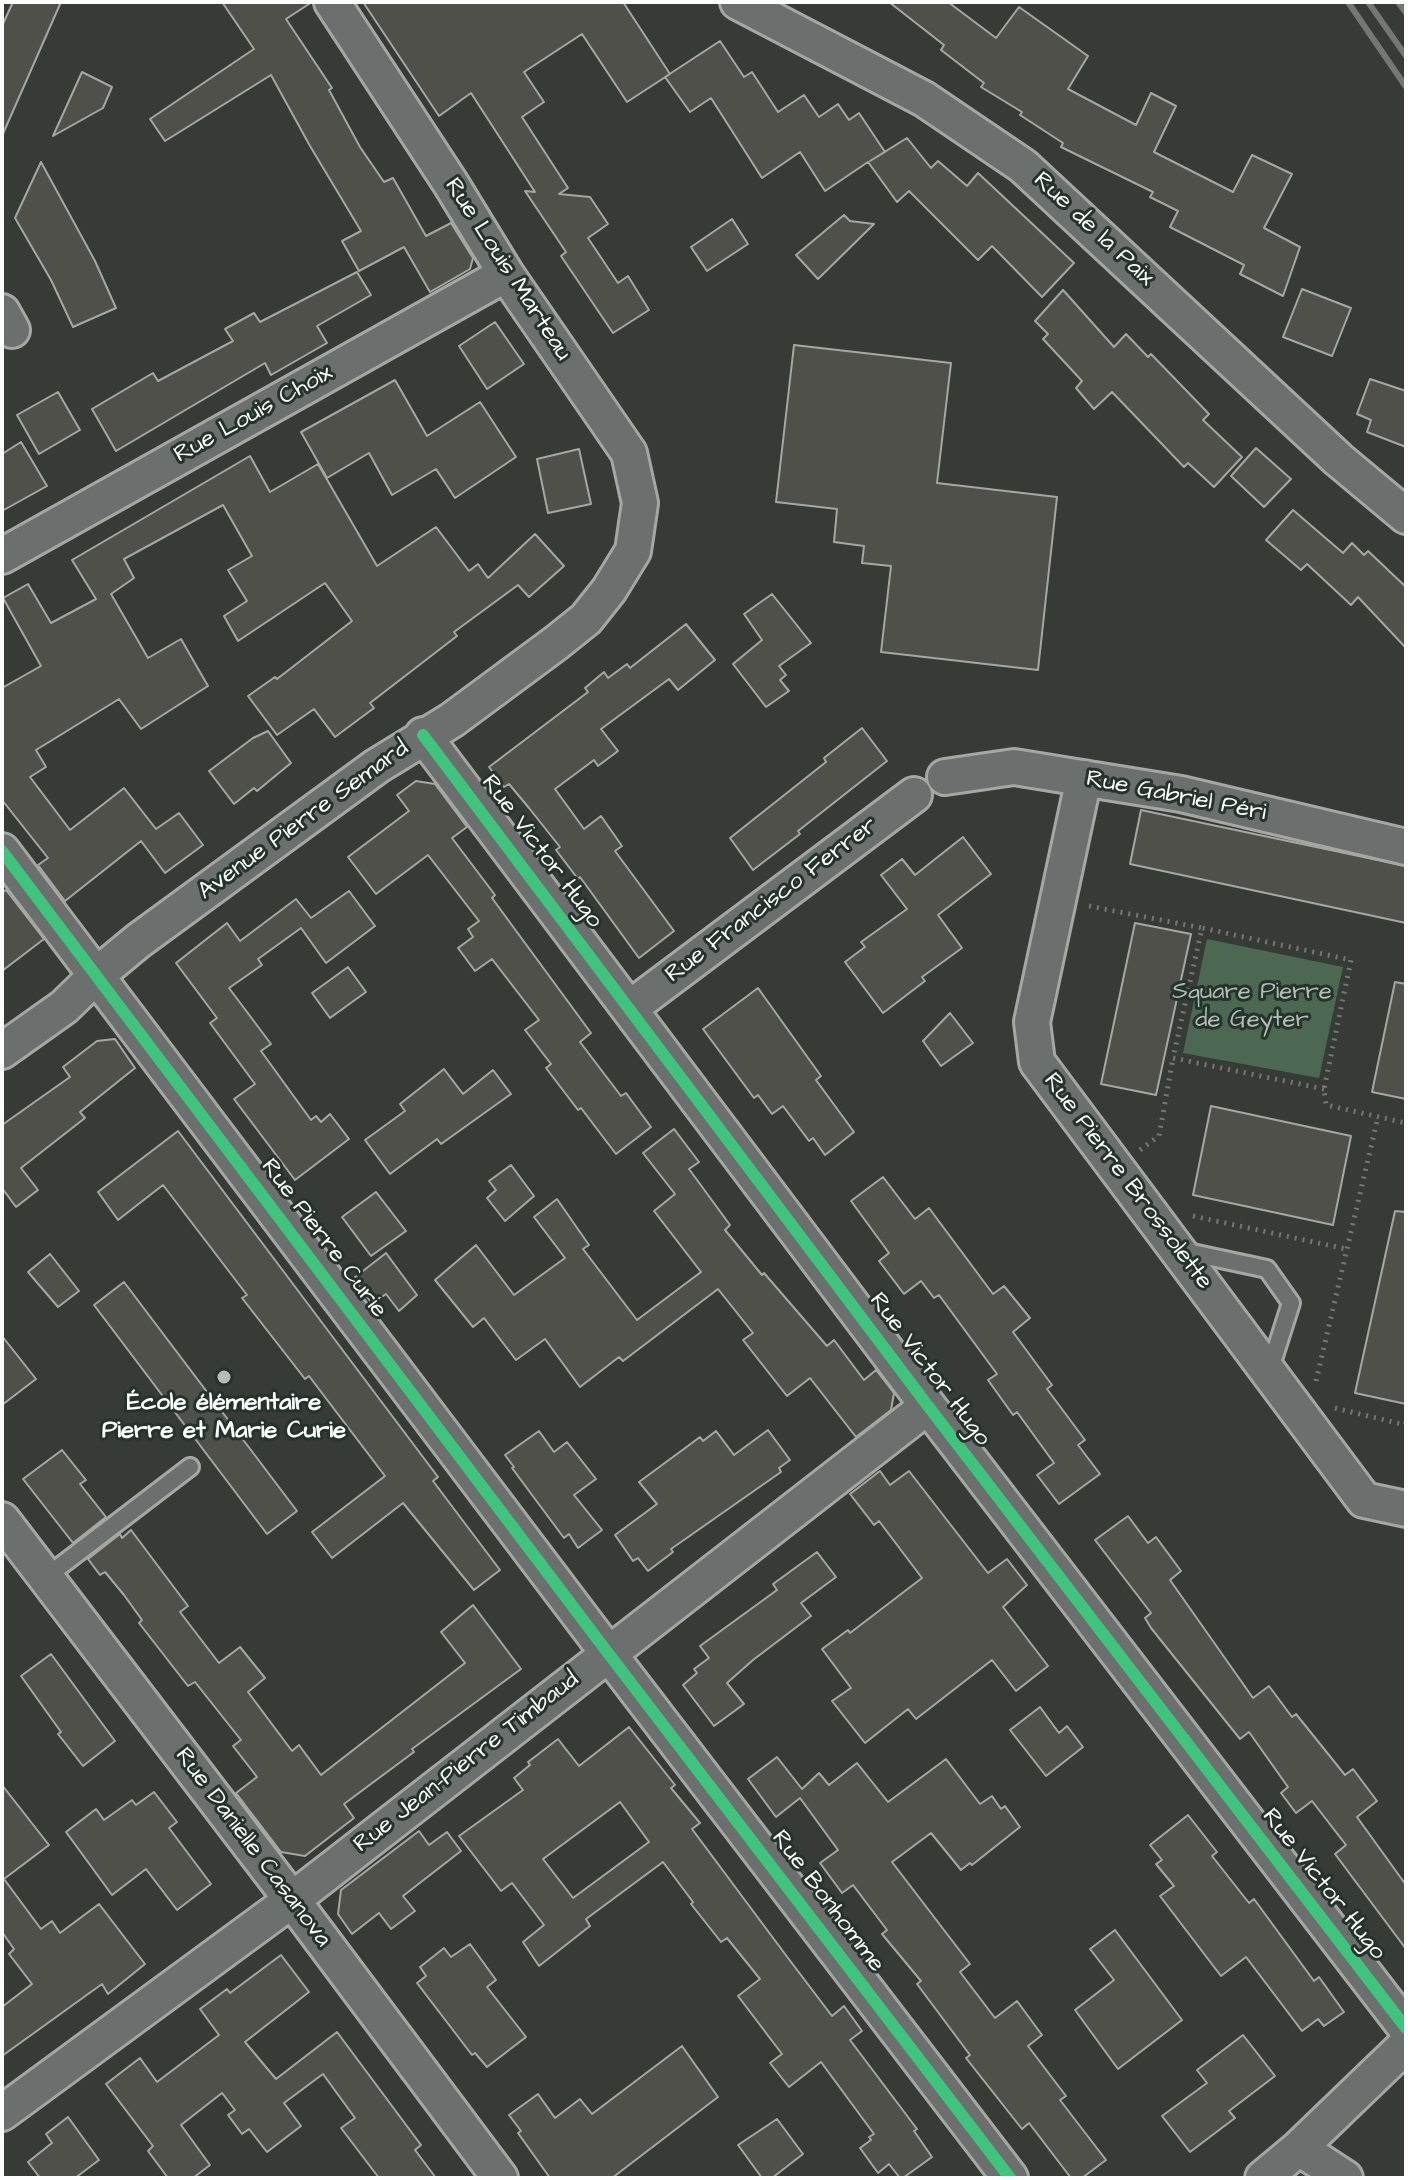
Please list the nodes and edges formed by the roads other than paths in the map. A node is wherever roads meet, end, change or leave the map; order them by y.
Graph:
1 (332, 2) edge
2 (738, 2) edge
3 (506, 274) junction
4 (1406, 516) edge
5 (633, 551) joint
6 (2, 556) edge
7 (423, 735) junction
8 (945, 777) dead end
9 (1084, 778) junction
10 (914, 795) dead end
11 (1406, 847) edge
12 (2, 851) edge
13 (97, 975) junction
14 (630, 1008) junction
15 (2, 1051) edge
16 (1177, 1250) junction
17 (1269, 1372) junction
18 (928, 1406) junction
19 (190, 1467) dead end
20 (1406, 1509) edge
21 (2, 1520) edge
22 (46, 1577) junction
23 (608, 1653) junction
24 (292, 1900) junction
25 (1406, 2028) edge
26 (1406, 2045) edge
27 (2, 2113) edge
28 (1299, 2148) junction
29 (500, 2178) edge
30 (1010, 2178) edge
31 (1263, 2178) edge
32 (1345, 2178) edge

1 - 3 street, Rue Louis Marteau
2 - 4 street, Rue de la Paix
3 - 5 street, Rue Louis Marteau
3 - 6 street, Rue Louis Choix
5 - 7 street, Avenue Pierre Semard
7 - 13 street, Avenue Pierre Semard
7 - 14 street, Rue Victor Hugo
8 - 9 street, Rue Gabriel Péri
9 - 11 street, Rue Gabriel Péri
9 - 16 street, Rue Pierre Brossolette
10 - 14 street, Rue Francisco Ferrer
12 - 13 street, Rue Pierre Curie
13 - 15 street, Avenue Pierre Semard
13 - 23 street, Rue Pierre Curie
14 - 18 street, Rue Victor Hugo
16 - 17 street, Rue Pierre Brossolette
16 - 17 lane
17 - 20 street, Rue Pierre Brossolette
18 - 23 street, Rue Jean-Pierre Timbaud
18 - 25 street, Rue Victor Hugo
19 - 22 lane
21 - 22 street, Rue Danielle Casanova
22 - 24 street, Rue Danielle Casanova
23 - 24 street, Rue Jean-Pierre Timbaud
23 - 30 street, Rue Bonhomme
24 - 27 street, Rue Jean-Pierre Timbaud
24 - 29 street, Rue Danielle Casanova
26 - 28 street
28 - 31 street
28 - 32 street

